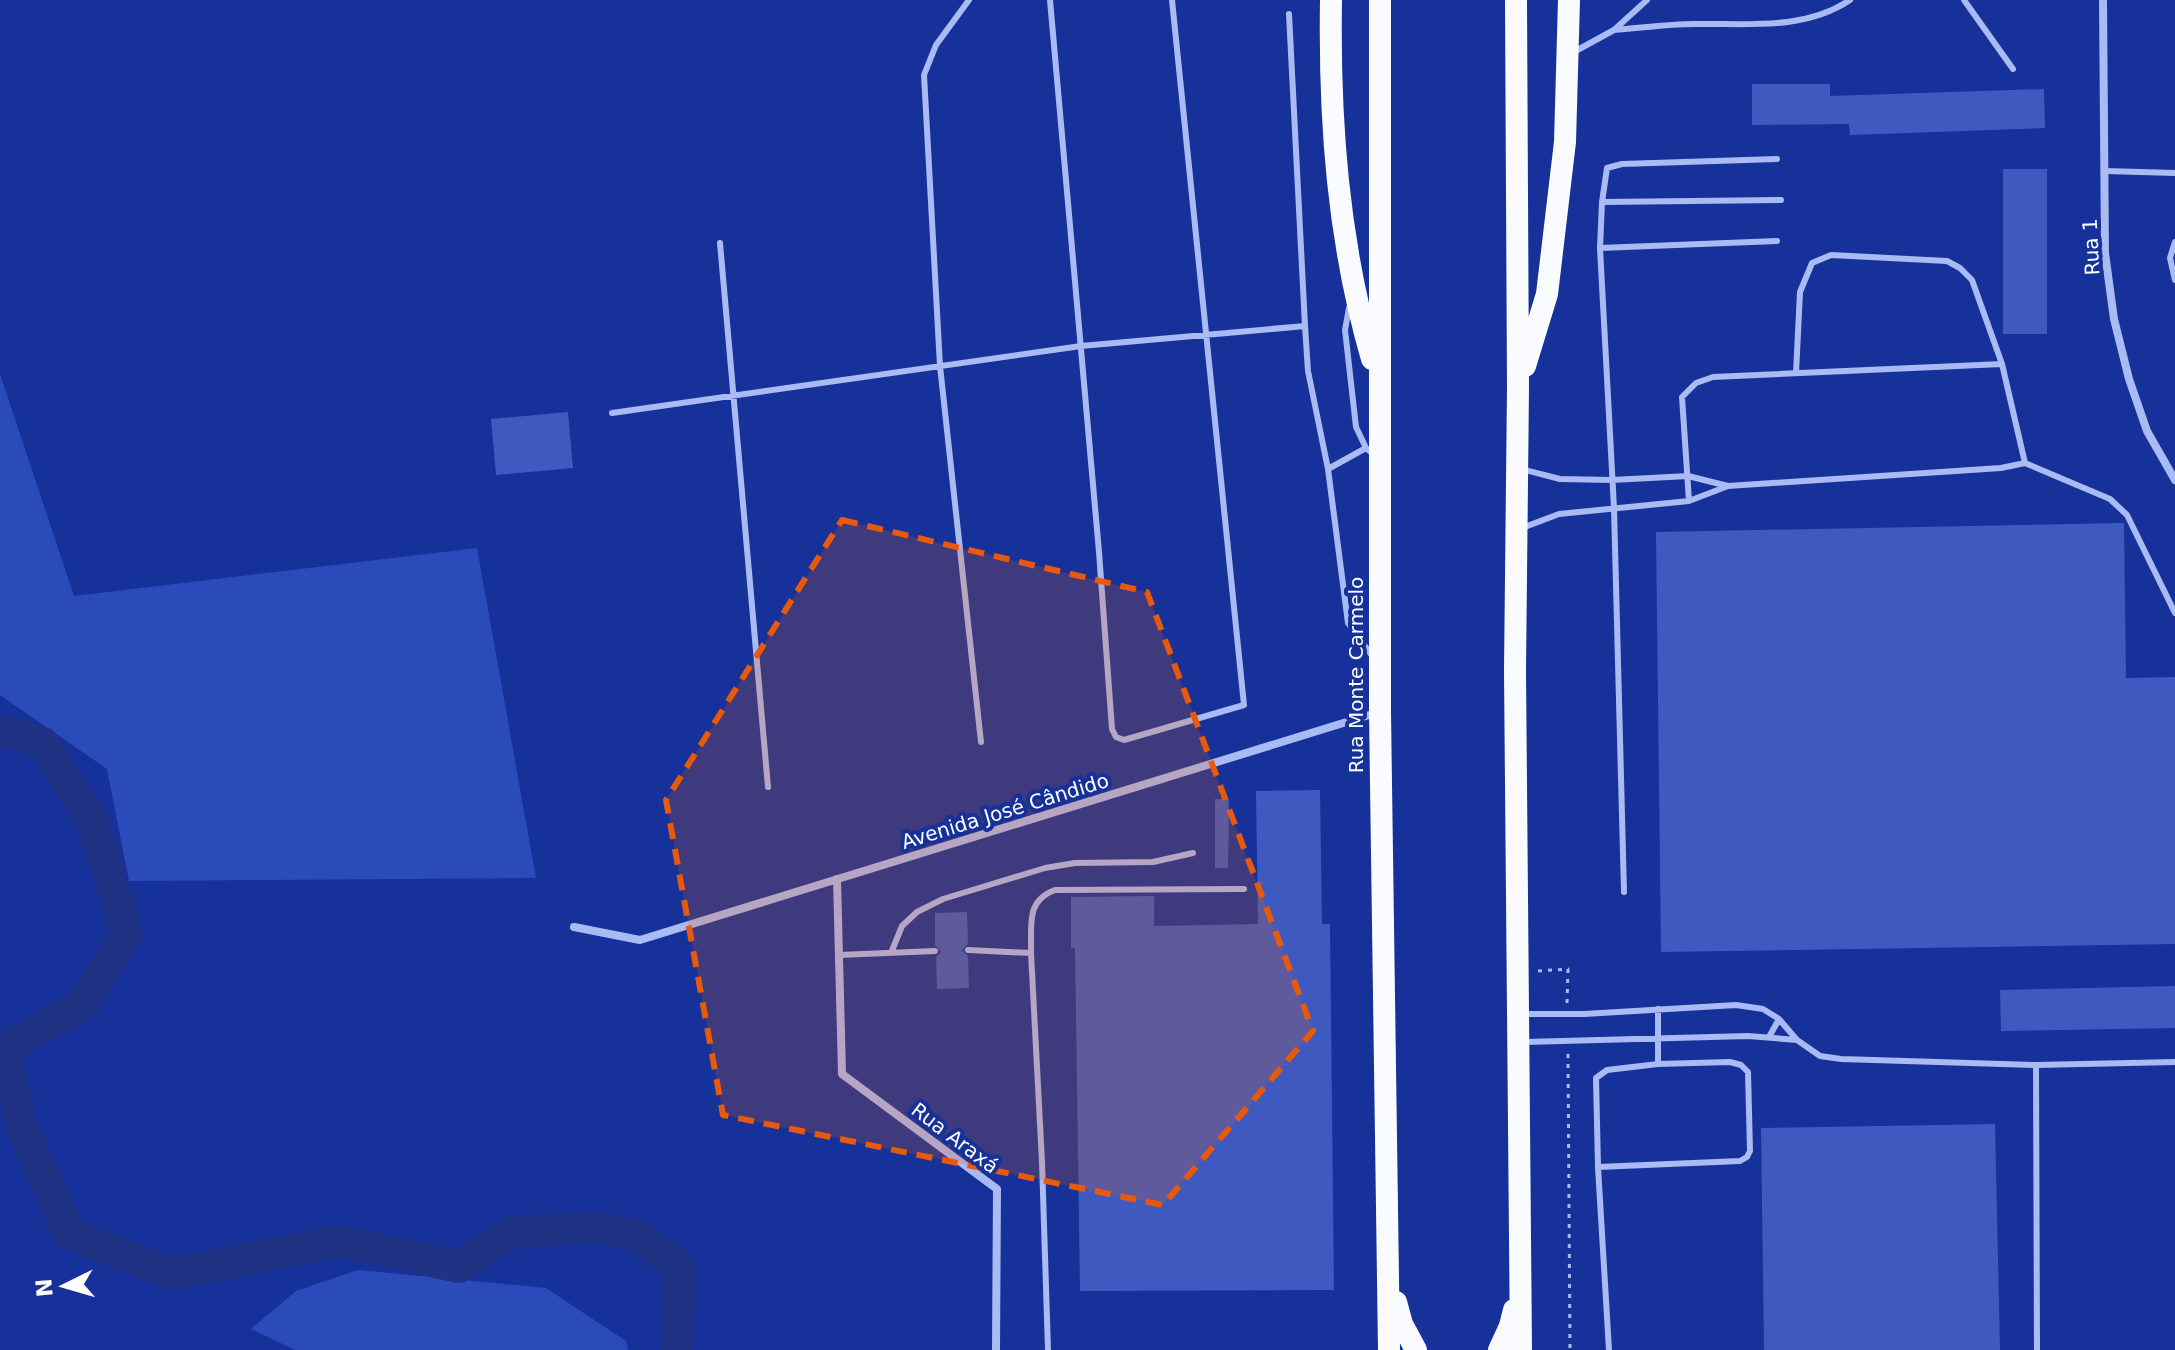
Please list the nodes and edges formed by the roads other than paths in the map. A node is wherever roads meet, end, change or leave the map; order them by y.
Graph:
1 (969, 0) edge
2 (1050, 0) edge
3 (1172, 0) edge
4 (1331, 0) edge
5 (1380, 0) edge
6 (1516, 0) edge
7 (1569, 0) edge
8 (1647, 0) edge
9 (1850, 0) edge
10 (1964, 0) edge
11 (2103, 0) edge
12 (1289, 14) dead end
13 (1614, 30) junction
14 (1569, 54) junction
15 (2013, 69) dead end
16 (1777, 159) dead end
17 (2105, 171) junction
18 (2175, 173) edge
19 (1781, 200) dead end
20 (1602, 202) junction
21 (1777, 241) dead end
22 (2175, 242) edge
23 (720, 243) dead end
24 (1600, 248) junction
25 (2175, 280) edge
26 (1353, 289) junction
27 (1305, 326) junction
28 (1205, 334) junction
29 (1081, 346) junction
30 (2002, 364) junction
31 (940, 366) junction
32 (1796, 373) junction
33 (1379, 384) junction
34 (1518, 387) junction
35 (732, 396) junction
36 (612, 413) dead end
37 (1372, 454) junction
38 (2025, 463) junction
39 (1516, 468) junction
40 (1328, 469) junction
41 (1688, 476) junction
42 (1612, 480) junction
43 (2175, 480) edge
44 (1728, 486) junction
45 (1689, 501) junction
46 (1614, 508) junction
47 (1515, 531) junction
48 (2175, 613) edge
49 (1380, 666) junction
50 (1380, 712) junction
51 (981, 742) dead end
52 (768, 787) dead end
53 (1193, 853) dead end
54 (837, 879) junction
55 (1244, 889) dead end
56 (1624, 892) dead end
57 (574, 927) dead end
58 (968, 950) dead end
59 (935, 951) dead end
60 (891, 953) junction
61 (1031, 953) junction
62 (839, 955) junction
63 (1658, 1009) junction
64 (1518, 1014) junction
65 (1779, 1019) junction
66 (1769, 1037) junction
67 (1656, 1039) junction
68 (1797, 1040) junction
69 (1518, 1043) junction
70 (2175, 1062) edge
71 (1658, 1064) junction
72 (2036, 1065) junction
73 (1598, 1167) junction
74 (1389, 1265) junction
75 (1520, 1279) junction
76 (996, 1350) edge
77 (1048, 1350) edge
78 (1389, 1350) edge
79 (1416, 1350) edge
80 (1499, 1350) edge
81 (1521, 1350) edge
82 (1609, 1350) edge
83 (2037, 1350) edge

1 - 31 lane
2 - 29 lane
3 - 28 lane
4 - 26 highway
5 - 33 highway, Rua Monte Carmelo
6 - 34 highway
7 - 14 highway
8 - 13 lane
9 - 13 lane
10 - 15 lane
11 - 17 street, Rua 1
12 - 27 lane
13 - 14 lane
14 - 34 highway
16 - 20 lane
17 - 18 lane
17 - 43 street, Rua 1
19 - 20 lane
20 - 24 lane
21 - 24 lane
22 - 25 lane
23 - 35 lane
24 - 42 lane
26 - 33 highway
26 - 37 lane
27 - 28 lane
27 - 40 lane
28 - 29 lane
28 - 29 lane
29 - 31 lane
30 - 32 lane
30 - 32 lane
30 - 38 lane
31 - 35 lane
31 - 51 lane
32 - 41 lane
33 - 37 highway, Rua Monte Carmelo
34 - 39 highway
35 - 36 lane
35 - 52 lane
37 - 40 lane
37 - 49 highway, Rua Monte Carmelo
38 - 44 lane
38 - 48 lane
39 - 42 lane
39 - 47 highway
40 - 49 lane
41 - 42 lane
41 - 44 lane
41 - 45 lane
42 - 46 lane
44 - 45 lane
45 - 46 lane
46 - 47 lane
46 - 56 lane
47 - 64 highway
49 - 50 highway, Rua Monte Carmelo
50 - 54 street, Avenida José Cândido
50 - 74 highway, Rua Monte Carmelo
53 - 60 lane
54 - 57 street, Avenida José Cândido
54 - 62 street
55 - 61 lane
58 - 61 lane
59 - 60 lane
60 - 62 lane
61 - 77 lane
62 - 76 street, Rua Araxá
63 - 64 lane
63 - 65 lane
63 - 67 lane
64 - 69 highway
65 - 66 lane
65 - 68 lane
66 - 67 lane
66 - 68 lane
67 - 69 lane
67 - 71 lane
68 - 72 lane
69 - 75 highway
70 - 72 lane
71 - 73 lane
71 - 73 lane
72 - 83 lane
73 - 82 lane
74 - 78 highway, Rua Monte Carmelo
74 - 79 highway
75 - 80 highway
75 - 81 highway

